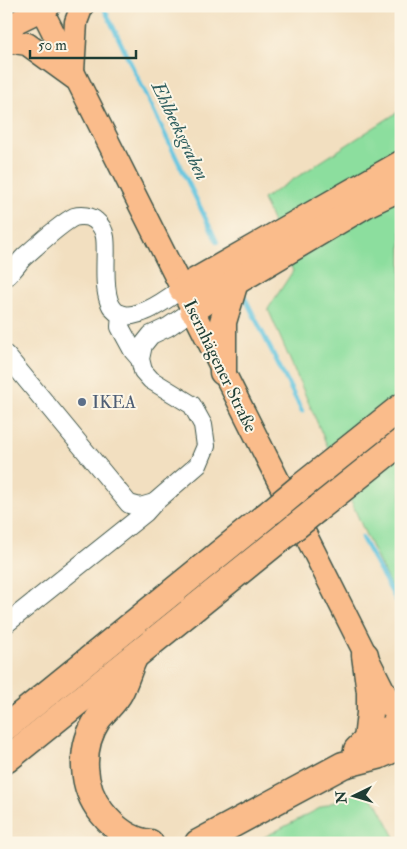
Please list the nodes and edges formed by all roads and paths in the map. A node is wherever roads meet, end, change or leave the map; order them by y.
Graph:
1 (82, 6) edge
2 (43, 8) edge
3 (6, 27) edge
4 (6, 41) edge
5 (75, 76) junction
6 (401, 164) edge
7 (401, 190) edge
8 (14, 262) edge
9 (6, 277) edge
10 (235, 282) junction
11 (187, 299) junction
12 (121, 314) junction
13 (6, 355) edge
14 (140, 359) junction
15 (223, 372) junction
16 (401, 407) edge
17 (401, 442) edge
18 (154, 503) junction
19 (6, 624) edge
20 (365, 655) junction
21 (133, 659) junction
22 (400, 724) edge
23 (6, 726) edge
24 (366, 740) junction
25 (401, 746) edge
26 (6, 760) edge
27 (343, 765) junction
28 (193, 842) edge
29 (150, 843) edge

1 - 5 main road
2 - 3 main road
2 - 5 main road, Isernhägener Straße
4 - 5 main road
5 - 11 main road, Isernhägener Straße
6 - 11 highway
7 - 10 highway
8 - 9 lane
8 - 12 lane
10 - 11 highway
10 - 15 highway
11 - 12 lane
11 - 14 lane
11 - 15 main road, Isernhägener Straße
12 - 14 lane
13 - 18 lane
14 - 18 lane
15 - 20 main road, Isernhägener Straße
16 - 23 highway, bridge
17 - 21 highway, bridge
18 - 19 lane
20 - 22 main road, Isernhägener Straße
20 - 24 highway
21 - 26 highway
21 - 29 highway
22 - 24 highway
24 - 27 highway
25 - 27 highway
27 - 28 highway

